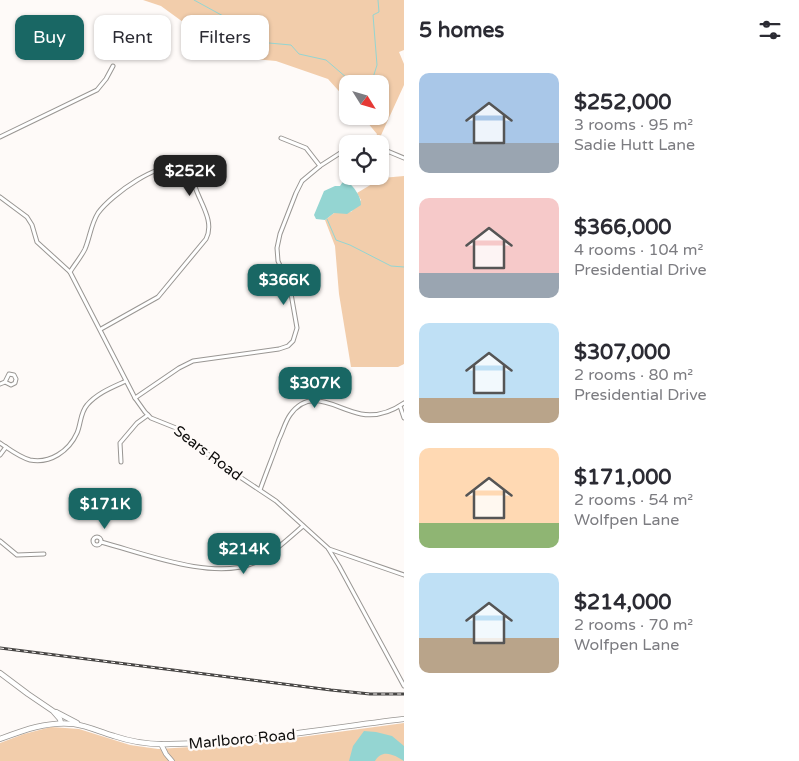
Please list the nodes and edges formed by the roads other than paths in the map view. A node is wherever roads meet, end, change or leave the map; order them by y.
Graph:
1 (113, 66) dead end
2 (0, 137) edge
3 (281, 138) dead end
4 (389, 152) edge
5 (339, 154) edge
6 (404, 158) edge
7 (320, 166) junction
8 (0, 197) edge
9 (70, 272) junction
10 (101, 329) junction
11 (126, 381) junction
12 (5, 382) dead end
13 (0, 384) edge
14 (136, 398) junction
15 (404, 403) edge
16 (400, 406) junction
17 (148, 415) junction
18 (404, 418) edge
19 (0, 443) edge
20 (6, 447) junction
21 (0, 455) edge
22 (121, 462) dead end
23 (260, 490) junction
24 (303, 526) junction
25 (0, 541) edge
26 (101, 542) dead end
27 (328, 549) junction
28 (44, 554) dead end
29 (404, 575) edge
30 (0, 673) edge
31 (402, 678) edge
32 (404, 686) edge
33 (54, 711) junction
34 (404, 719) edge
35 (60, 723) junction
36 (81, 725) junction
37 (0, 739) edge
38 (162, 744) junction
39 (172, 761) edge

1 - 2 street
3 - 7 street
4 - 6 street
5 - 7 street
7 - 14 street
8 - 9 street, Sears Road
9 - 10 street, Sears Road
9 - 10 street
10 - 11 street, Sears Road
11 - 14 street, Sears Road
11 - 20 street
12 - 13 street
14 - 17 street, Sears Road
15 - 16 street
16 - 18 street
16 - 23 street
17 - 22 street
17 - 23 street, Sears Road
19 - 20 street
20 - 21 street
23 - 24 street, Sears Road
24 - 26 street
24 - 27 street, Sears Road
25 - 28 street
27 - 29 street
27 - 31 street, Sears Road
30 - 33 main road, Marlboro Road
31 - 32 street, Sears Road
33 - 35 main road
33 - 36 main road, Marlboro Road
34 - 38 main road, Marlboro Road
35 - 36 main road, Marlboro Road
35 - 37 main road, Marlboro Road
36 - 38 main road, Marlboro Road
38 - 39 street

